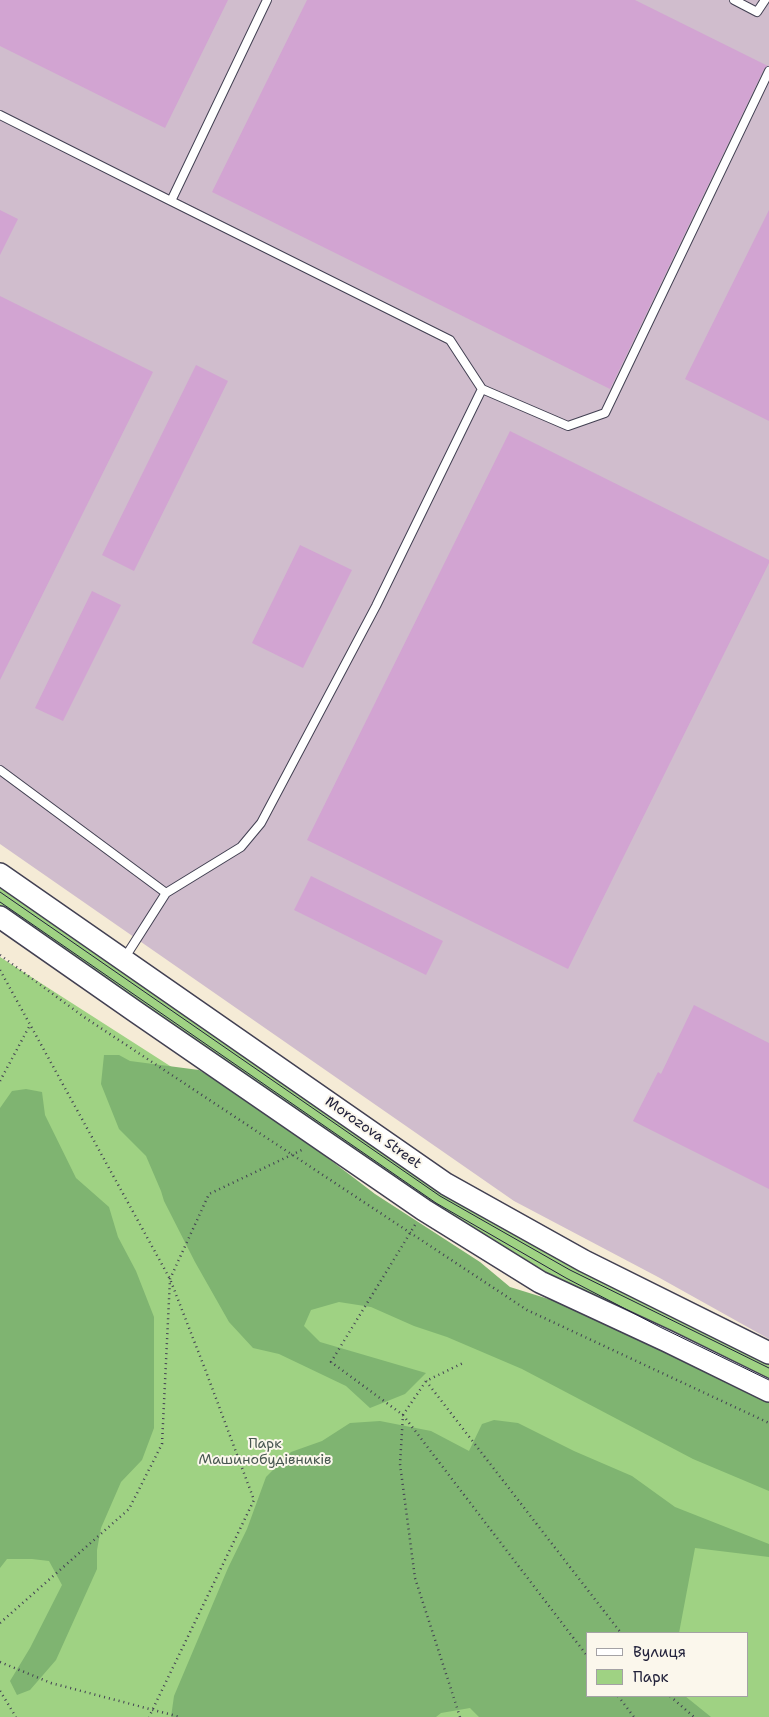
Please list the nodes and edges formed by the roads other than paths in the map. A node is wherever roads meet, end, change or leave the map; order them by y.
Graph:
1 (267, 0) edge
2 (734, 0) edge
3 (765, 0) edge
4 (769, 71) edge
5 (0, 115) edge
6 (171, 200) junction
7 (482, 389) junction
8 (0, 770) edge
9 (0, 874) edge
10 (166, 893) junction
11 (0, 917) edge
12 (124, 961) junction
13 (769, 1352) edge
14 (769, 1391) edge

1 - 6 lane
2 - 3 lane
4 - 7 lane
5 - 6 lane
6 - 7 lane
7 - 10 lane
8 - 10 lane
9 - 12 main road, Morozova Street
10 - 12 lane
11 - 14 main road
12 - 13 main road, Morozova Street

